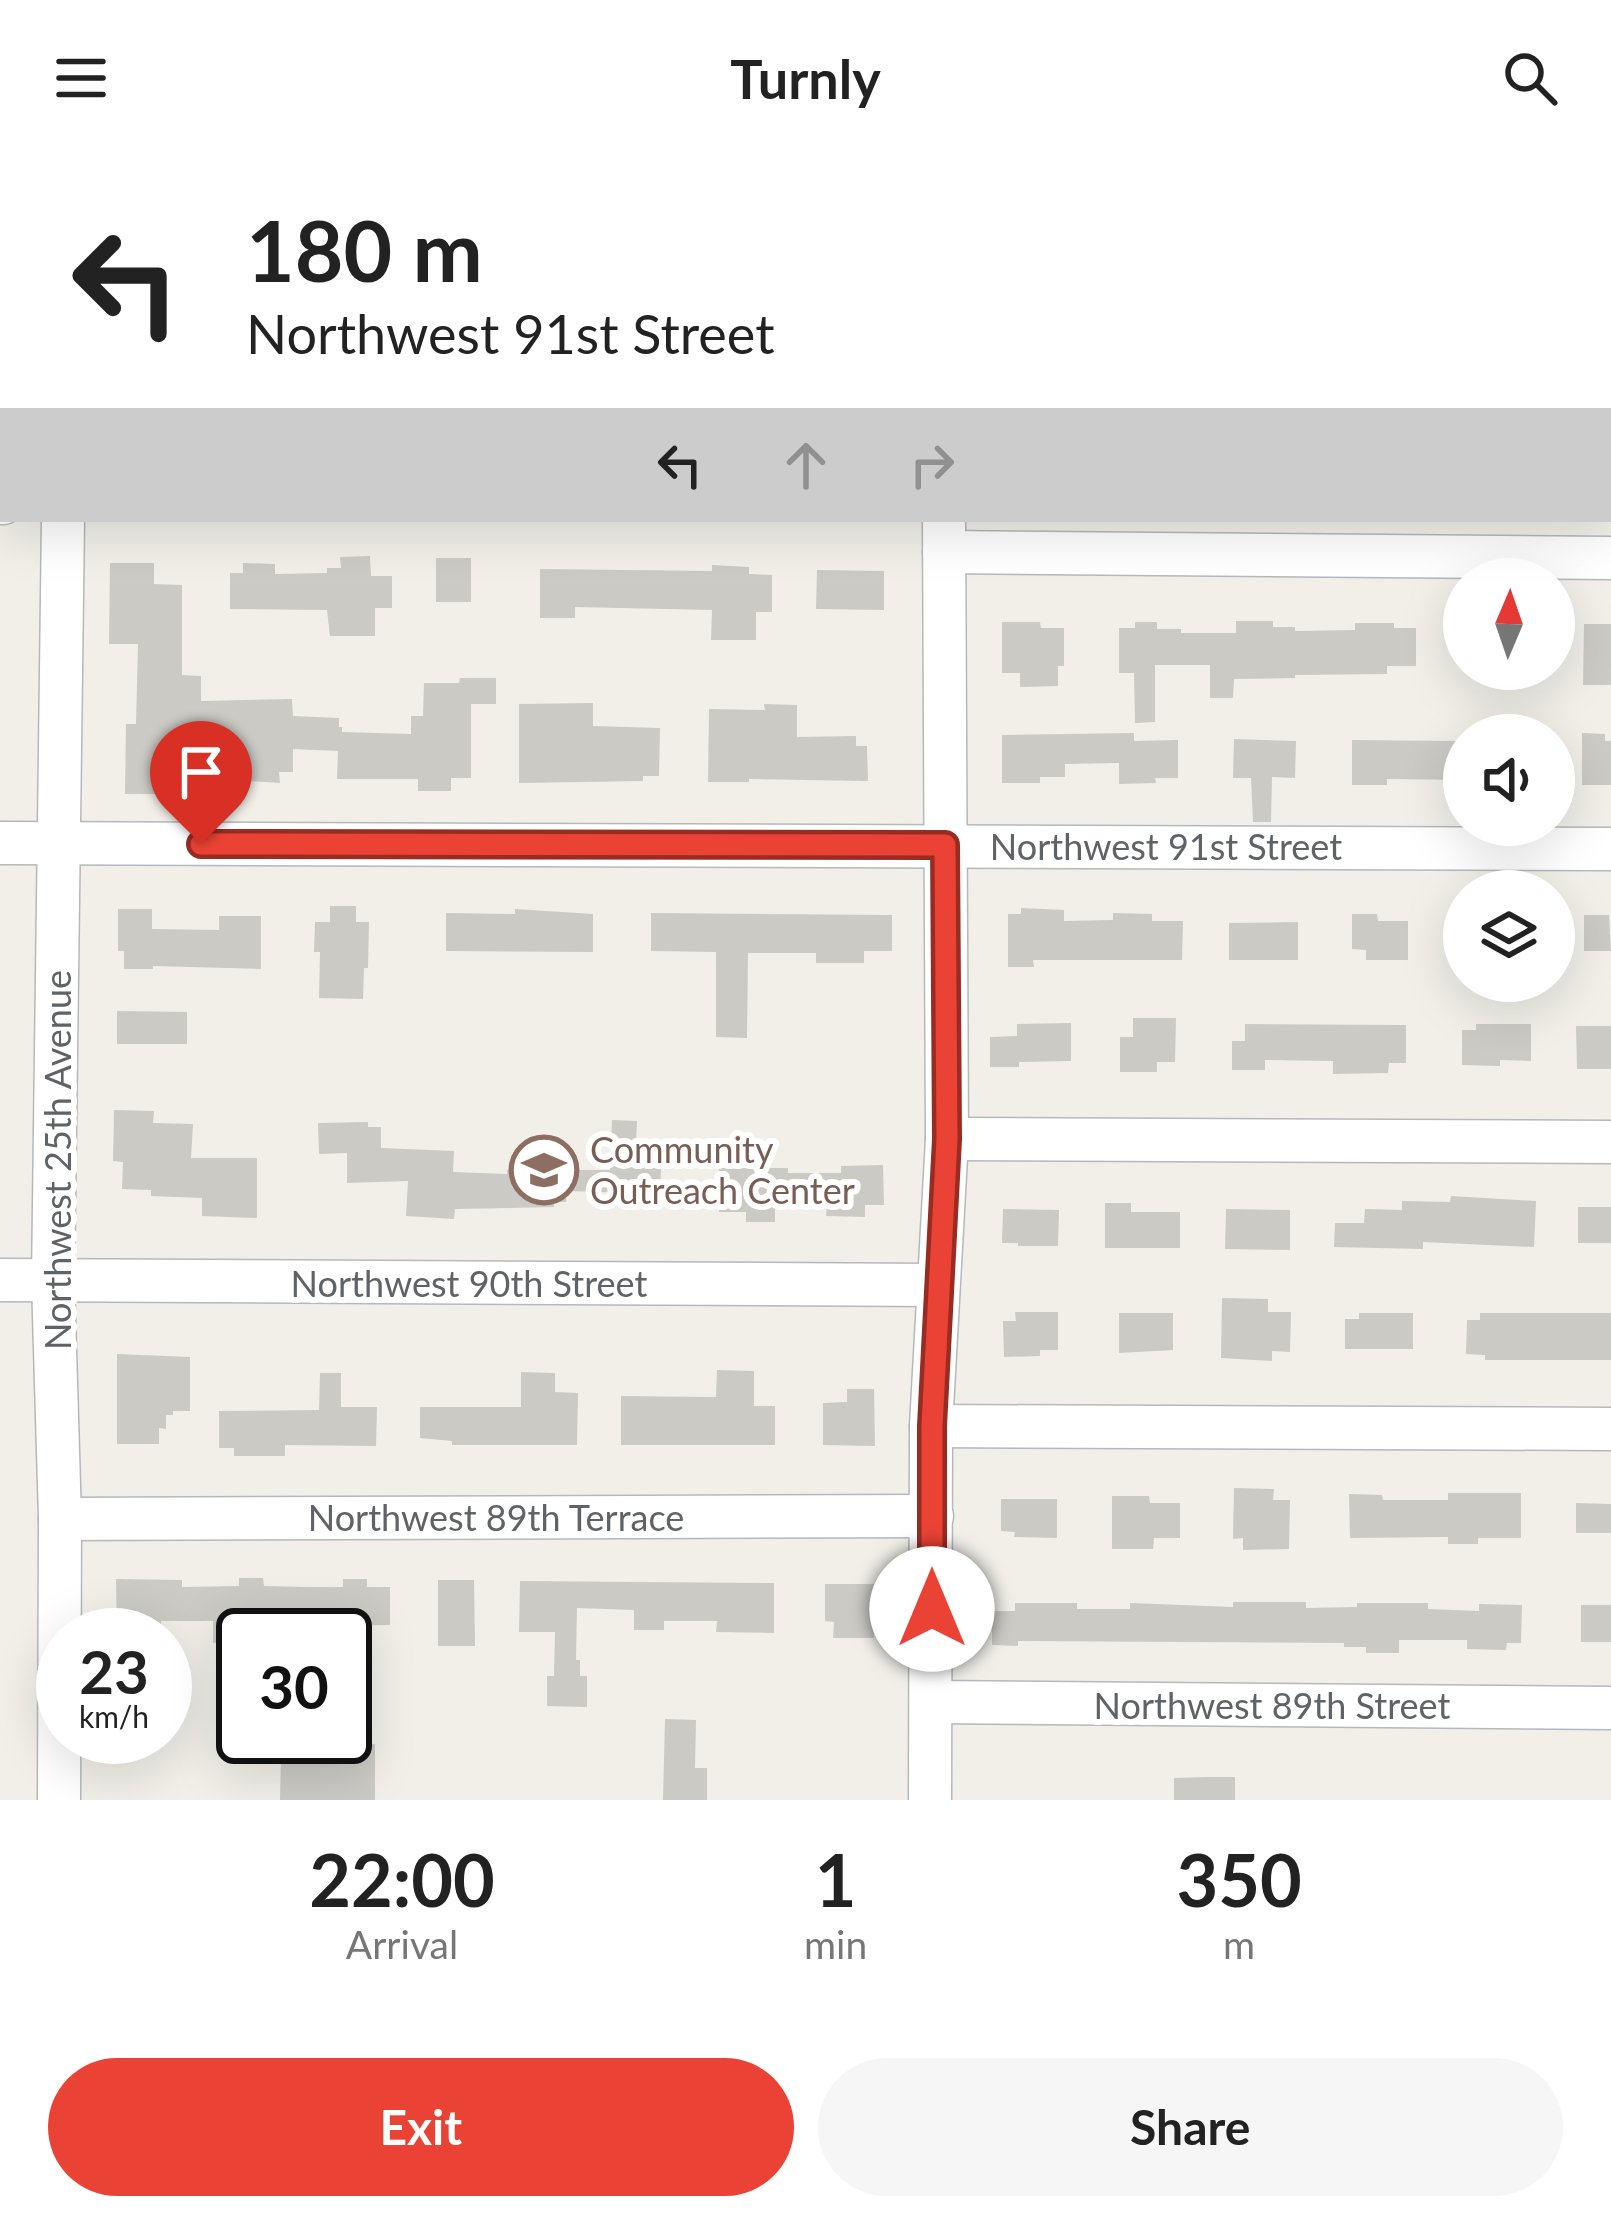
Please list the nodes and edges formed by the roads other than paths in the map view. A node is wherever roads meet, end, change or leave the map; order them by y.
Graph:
1 (63, 522) edge
2 (944, 536) edge
3 (1611, 558) edge
4 (0, 843) edge
5 (61, 844) junction
6 (945, 845) junction
7 (1611, 849) edge
8 (947, 1139) junction
9 (1611, 1142) edge
10 (0, 1280) edge
11 (53, 1281) junction
12 (937, 1285) junction
13 (932, 1426) junction
14 (1611, 1429) edge
15 (932, 1516) junction
16 (60, 1519) junction
17 (932, 1702) junction
18 (1611, 1708) edge
19 (59, 1800) edge
20 (930, 1800) edge

1 - 5 street, Northwest 25th Avenue
2 - 3 street
2 - 6 street
4 - 5 street, Northwest 91st Street
5 - 6 street, Northwest 91st Street
5 - 11 street, Northwest 25th Avenue
6 - 7 street, Northwest 91st Street
6 - 8 street
8 - 9 street
8 - 12 street
10 - 11 street, Northwest 90th Street
11 - 12 street, Northwest 90th Street
11 - 16 street, Northwest 25th Avenue
12 - 13 street
13 - 14 street
13 - 15 street
15 - 16 street, Northwest 89th Terrace
15 - 17 street
16 - 19 street, Northwest 25th Avenue
17 - 18 street, Northwest 89th Street
17 - 20 street

